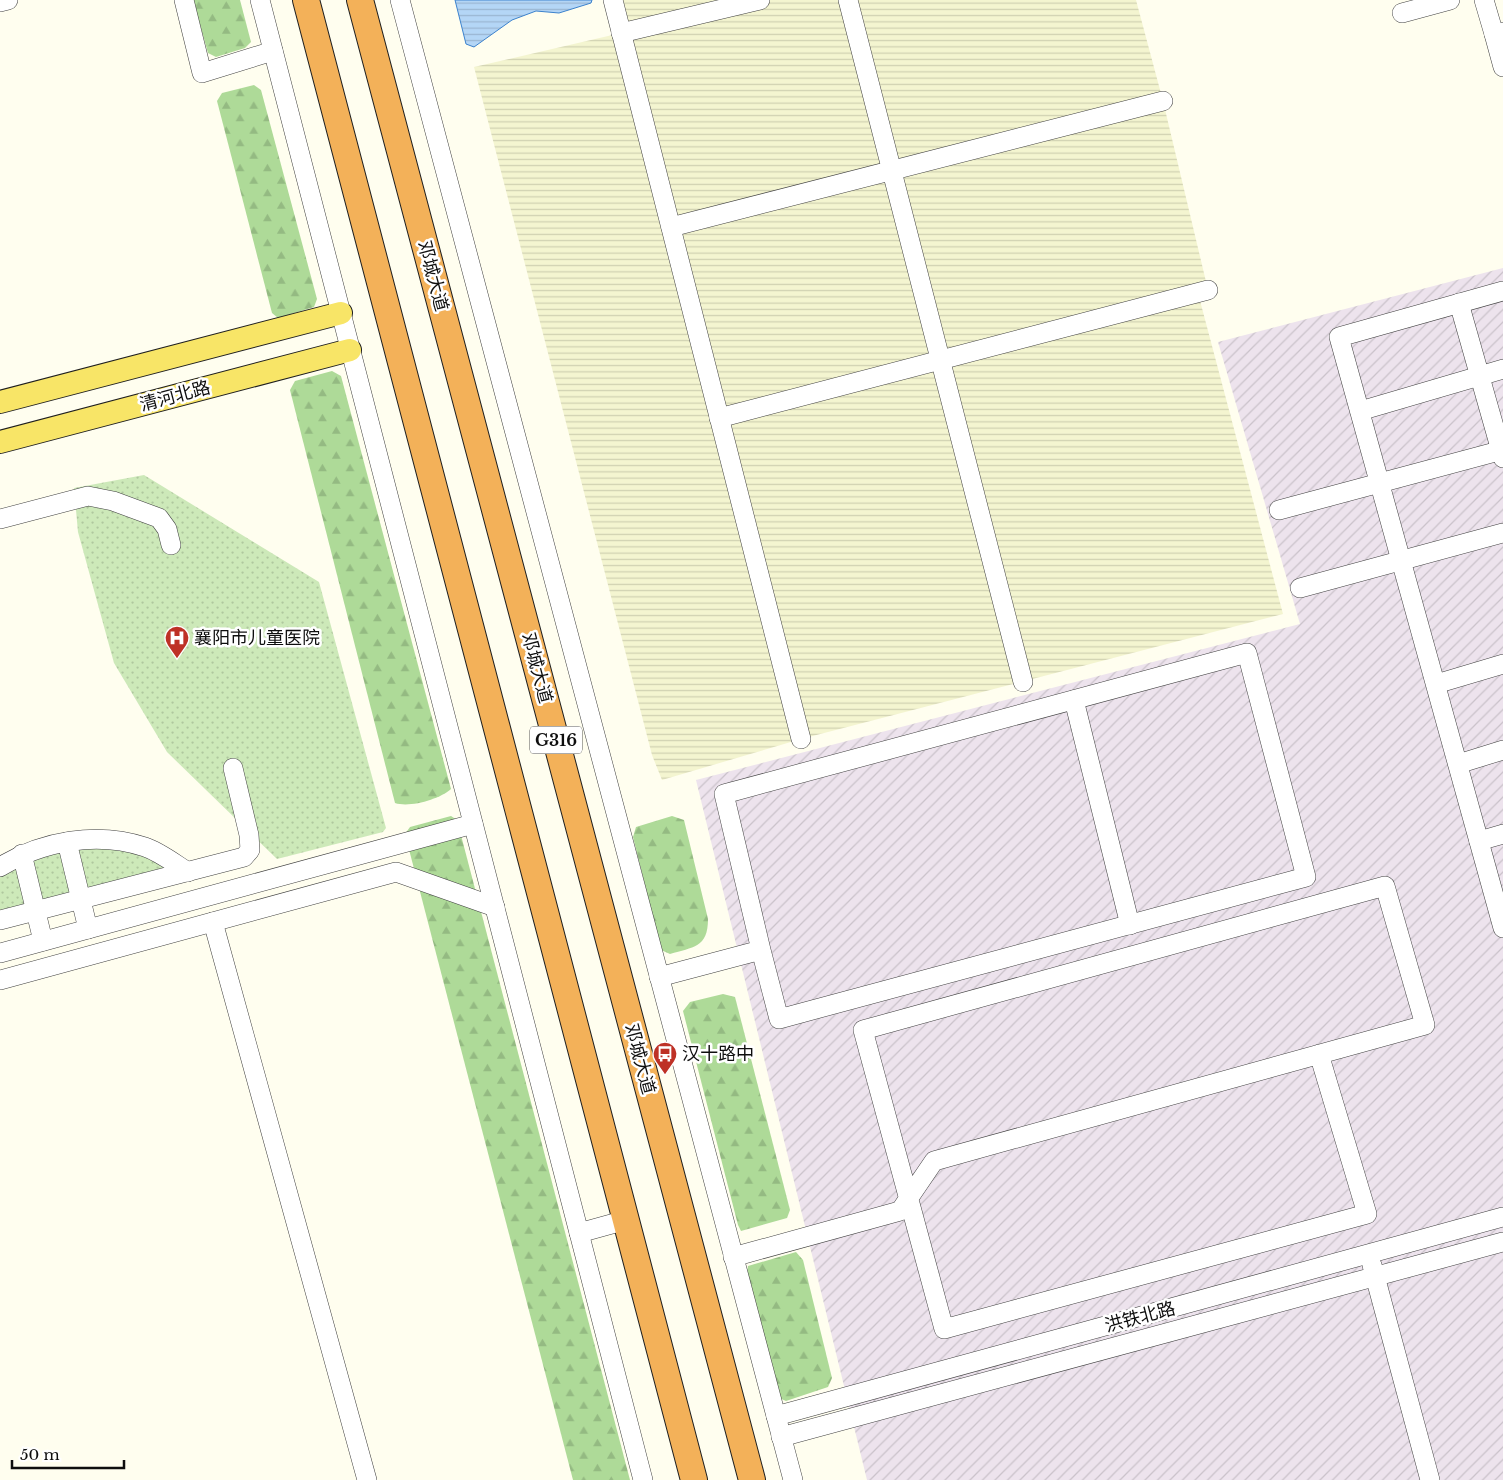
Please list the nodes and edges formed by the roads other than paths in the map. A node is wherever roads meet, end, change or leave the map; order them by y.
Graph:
1 (8, 0) edge
2 (184, 0) edge
3 (260, 0) edge
4 (306, 0) edge
5 (360, 0) edge
6 (400, 0) edge
7 (613, 0) edge
8 (760, 0) edge
9 (848, 0) edge
10 (1450, 0) edge
11 (1484, 0) edge
12 (0, 2) edge
13 (1402, 13) dead end
14 (621, 33) junction
15 (1499, 33) edge
16 (273, 51) junction
17 (1503, 67) edge
18 (1163, 101) dead end
19 (891, 170) junction
20 (670, 227) junction
21 (1208, 290) dead end
22 (1503, 291) edge
23 (1459, 303) junction
24 (341, 313) junction
25 (350, 350) junction
26 (940, 361) junction
27 (1503, 369) edge
28 (1480, 376) junction
29 (0, 402) edge
30 (1360, 411) junction
31 (719, 418) junction
32 (0, 442) edge
33 (1502, 453) edge
34 (1380, 484) junction
35 (1279, 510) dead end
36 (0, 519) edge
37 (1503, 533) edge
38 (170, 545) dead end
39 (1401, 560) junction
40 (1300, 588) dead end
41 (1503, 664) edge
42 (1023, 682) dead end
43 (1436, 684) junction
44 (1074, 700) junction
45 (801, 739) dead end
46 (1503, 750) edge
47 (1458, 764) junction
48 (233, 768) dead end
49 (473, 824) junction
50 (1503, 834) edge
51 (1479, 841) junction
52 (67, 842) junction
53 (22, 854) junction
54 (0, 867) edge
55 (188, 872) junction
56 (80, 900) junction
57 (495, 907) junction
58 (35, 911) junction
59 (1502, 919) edge
60 (0, 920) edge
61 (213, 922) junction
62 (1130, 924) junction
63 (88, 929) junction
64 (43, 941) junction
65 (761, 950) junction
66 (0, 953) edge
67 (659, 977) junction
68 (0, 980) edge
69 (1320, 1054) junction
70 (908, 1199) junction
71 (1503, 1217) edge
72 (626, 1220) junction
73 (579, 1233) junction
74 (1503, 1242) edge
75 (1369, 1254) junction
76 (733, 1257) junction
77 (1375, 1277) junction
78 (776, 1416) junction
79 (781, 1437) junction
80 (367, 1480) edge
81 (643, 1480) edge
82 (694, 1480) edge
83 (752, 1480) edge
84 (792, 1480) edge
85 (1430, 1480) edge

1 - 12 street
2 - 16 street
3 - 16 street
4 - 72 highway, G316
5 - 83 highway, 邓城大道 / G316
6 - 67 street
7 - 14 street
8 - 14 street
9 - 19 street
10 - 13 street
11 - 15 street
14 - 20 street
15 - 17 street
16 - 24 street
18 - 19 street
19 - 20 street
19 - 26 street
20 - 31 street
21 - 26 street
22 - 23 street
23 - 28 street
23 - 30 street
24 - 25 street
24 - 29 main road
25 - 32 main road, 清河北路
25 - 49 street
26 - 31 street
26 - 42 street
27 - 28 street
28 - 30 street
28 - 33 street
30 - 34 street
31 - 45 street
33 - 34 street
34 - 35 street
34 - 39 street
36 - 38 street
37 - 39 street
39 - 40 street
39 - 43 street
41 - 43 street
43 - 47 street
44 - 62 street
44 - 62 street
44 - 65 street
46 - 47 street
47 - 51 street
48 - 55 street
49 - 57 street
49 - 63 street
50 - 51 street
51 - 59 street
52 - 53 street
52 - 55 street
52 - 56 street
53 - 54 street
53 - 58 street
55 - 56 street
56 - 58 street
56 - 63 street
57 - 61 street
57 - 73 street
58 - 60 street
58 - 64 street
61 - 68 street
61 - 80 street
62 - 65 street
63 - 64 street
64 - 66 street
65 - 67 street
67 - 76 street
69 - 70 street
69 - 70 street
69 - 70 street
70 - 76 street
71 - 75 street, 洪铁北路
72 - 73 street
72 - 82 highway, G316
73 - 81 street
74 - 77 street, 洪铁北路
75 - 77 street
75 - 78 street, 洪铁北路
76 - 78 street
77 - 79 street, 洪铁北路
77 - 85 street
78 - 79 street
79 - 84 street

